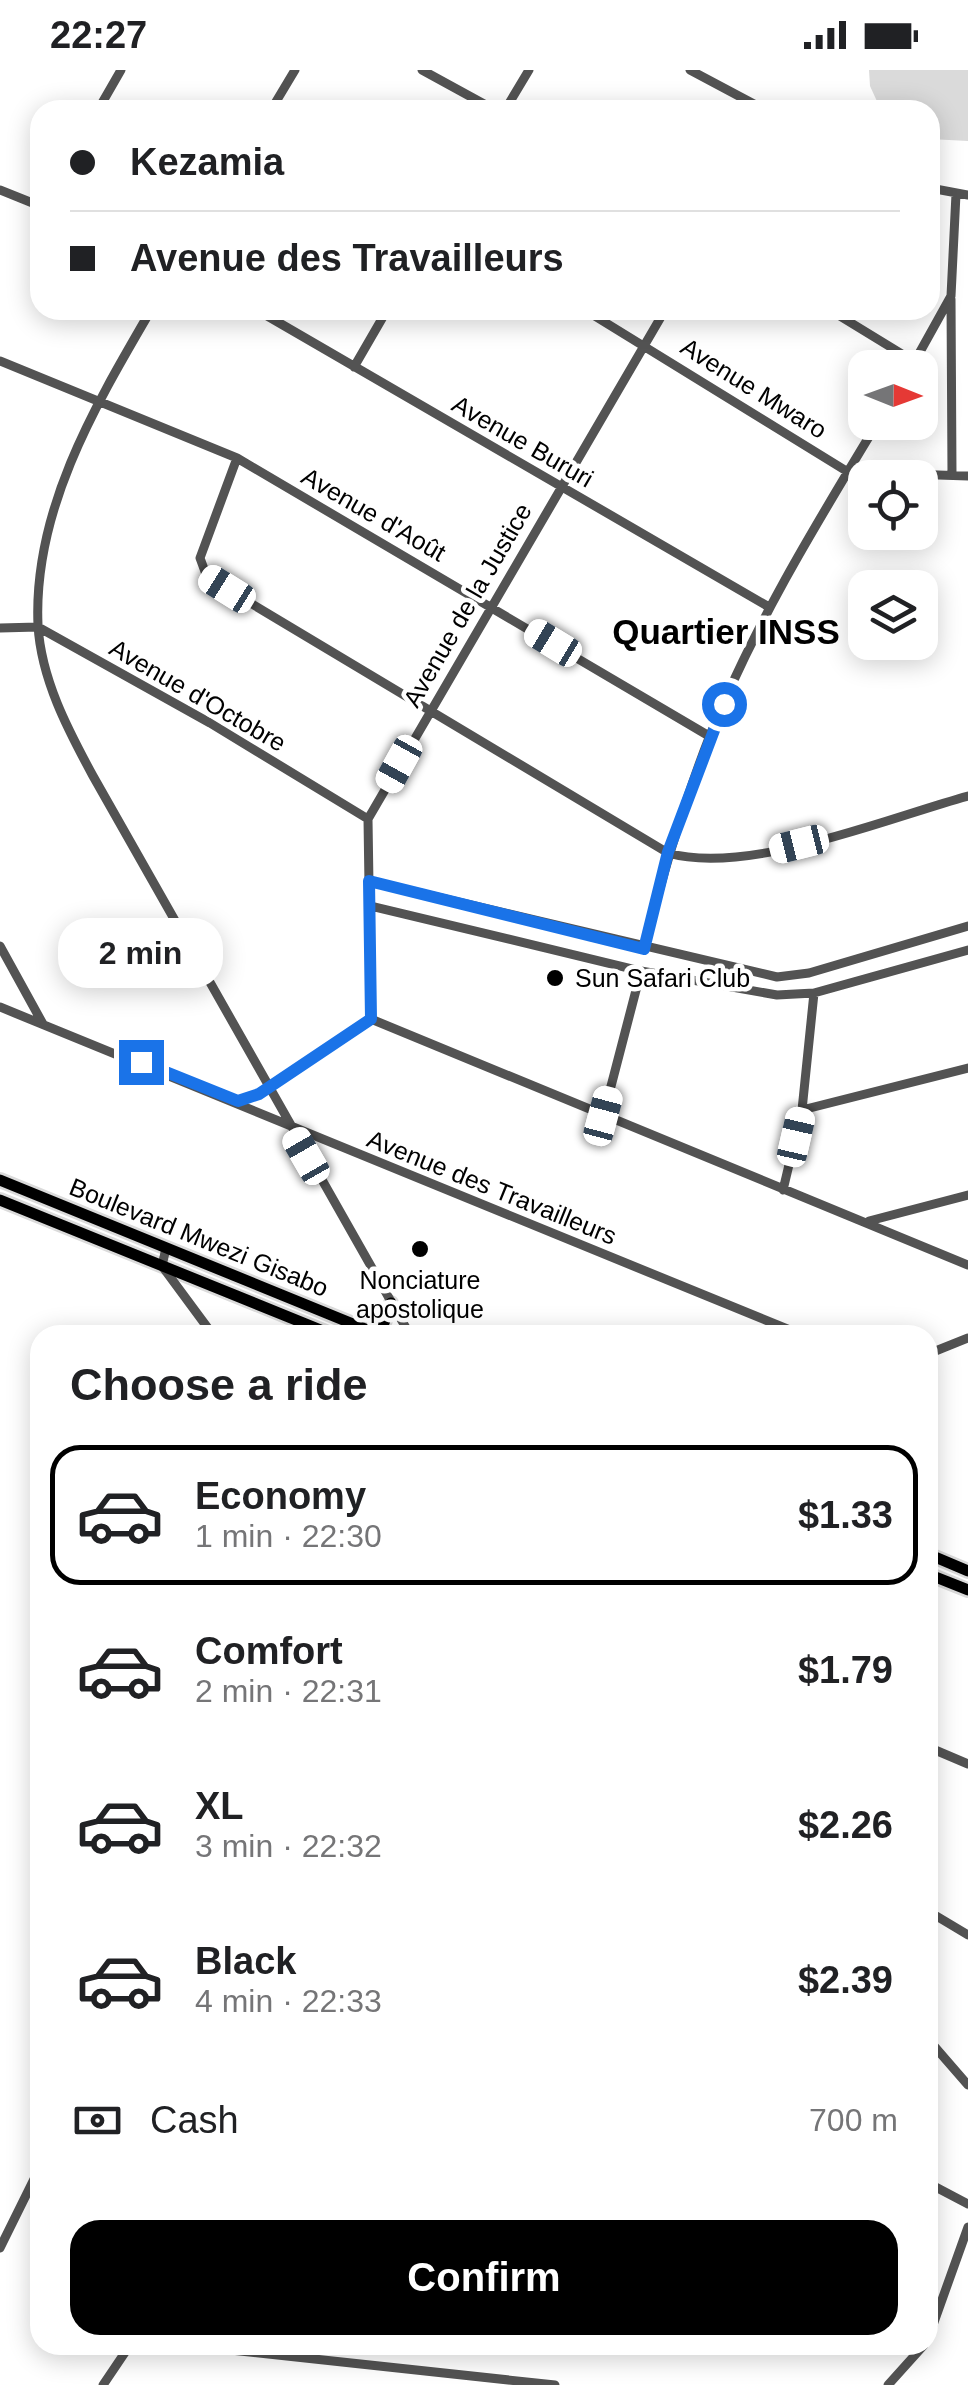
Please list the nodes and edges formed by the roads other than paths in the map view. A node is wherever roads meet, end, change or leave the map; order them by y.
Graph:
1 (121, 70) edge
2 (294, 70) edge
3 (422, 70) edge
4 (529, 70) edge
5 (690, 70) edge
6 (104, 100) edge
7 (277, 100) edge
8 (476, 100) edge
9 (511, 100) edge
10 (746, 100) edge
11 (0, 190) edge
12 (962, 194) edge
13 (30, 202) edge
14 (950, 296) junction
15 (940, 314) edge
16 (145, 320) edge
17 (274, 320) edge
18 (381, 320) edge
19 (604, 320) edge
20 (659, 320) edge
21 (845, 320) edge
22 (937, 320) edge
23 (646, 344) junction
24 (891, 350) edge
25 (921, 350) edge
26 (0, 361) edge
27 (354, 366) junction
28 (98, 400) junction
29 (237, 458) junction
30 (848, 472) joint
31 (938, 475) edge
32 (952, 475) junction
33 (968, 476) edge
34 (559, 485) junction
35 (491, 606) junction
36 (769, 607) junction
37 (38, 627) junction
38 (0, 628) edge
39 (430, 709) junction
40 (709, 736) junction
41 (968, 796) edge
42 (368, 820) junction
43 (668, 852) junction
44 (369, 881) junction
45 (371, 906) junction
46 (968, 926) edge
47 (0, 946) edge
48 (644, 949) junction
49 (968, 950) edge
50 (641, 971) junction
51 (814, 994) junction
52 (0, 1007) edge
53 (371, 1019) junction
54 (44, 1024) junction
55 (968, 1068) edge
56 (267, 1087) junction
57 (238, 1101) junction
58 (802, 1110) junction
59 (603, 1116) junction
60 (289, 1126) junction
61 (0, 1180) edge
62 (783, 1190) junction
63 (968, 1196) edge
64 (0, 1200) edge
65 (869, 1221) junction
66 (166, 1248) junction
67 (968, 1265) edge
68 (162, 1266) junction
69 (392, 1303) junction
70 (205, 1325) edge
71 (308, 1325) edge
72 (355, 1325) edge
73 (382, 1325) edge
74 (404, 1325) edge
75 (777, 1325) edge
76 (968, 1338) edge
77 (938, 1350) edge
78 (938, 1558) edge
79 (968, 1571) edge
80 (938, 1578) edge
81 (968, 1590) edge
82 (938, 1751) edge
83 (968, 1764) edge
84 (938, 1918) edge
85 (968, 1934) edge
86 (938, 2050) edge
87 (968, 2085) edge
88 (30, 2187) edge
89 (938, 2188) edge
90 (968, 2204) edge
91 (968, 2227) edge
92 (0, 2248) edge
93 (938, 2309) edge
94 (123, 2355) edge
95 (277, 2355) edge
96 (915, 2355) edge
97 (103, 2385) edge
98 (555, 2385) edge
99 (888, 2385) edge

1 - 6 street
2 - 7 street
3 - 8 street
4 - 9 street
5 - 10 street
11 - 13 street
12 - 14 street
14 - 15 street
14 - 32 street
16 - 28 street
17 - 27 street, Avenue Bururi
18 - 27 street
19 - 23 street, Avenue Mwaro
20 - 23 street, Avenue de la Justice
21 - 24 street
22 - 25 street
23 - 30 street, Avenue Mwaro
23 - 34 street, Avenue de la Justice
26 - 28 street, Avenue d'Août
27 - 34 street, Avenue Bururi
28 - 29 street, Avenue d'Août
28 - 37 street
29 - 35 street, Avenue d'Août
29 - 39 street
30 - 36 street
31 - 32 street
32 - 33 street
34 - 35 street, Avenue de la Justice
34 - 36 street, Avenue Bururi
35 - 39 street, Avenue de la Justice
35 - 40 street, Avenue d'Août
36 - 40 street
37 - 38 street
37 - 42 street, Avenue d'Octobre
37 - 56 street
39 - 42 street, Avenue de la Justice
39 - 43 street
40 - 43 street
41 - 43 street
42 - 44 street
43 - 48 street
44 - 45 street
44 - 48 street
45 - 50 street
45 - 53 street
46 - 48 street
47 - 54 street
49 - 51 street
50 - 51 street
50 - 59 street
51 - 58 street
52 - 54 street, Avenue des Travailleurs
53 - 56 street
53 - 59 street
54 - 57 street, Avenue des Travailleurs
55 - 58 street
56 - 57 street
56 - 60 street
57 - 60 street, Avenue des Travailleurs
58 - 62 street
59 - 62 street
60 - 69 street
60 - 75 street, Avenue des Travailleurs
61 - 66 main road, Boulevard Mwezi Gisabo
62 - 65 street
63 - 65 street
64 - 68 main road, Boulevard Mwezi Gisabo
65 - 67 street
66 - 68 street
66 - 72 main road, Boulevard Mwezi Gisabo
68 - 70 street
68 - 71 main road, Boulevard Mwezi Gisabo
69 - 73 main road
69 - 74 street
76 - 77 street
78 - 79 main road
80 - 81 main road
82 - 83 street
84 - 85 street
86 - 87 street
88 - 92 street
89 - 90 street
91 - 93 street
94 - 97 street
95 - 98 street
96 - 99 street

